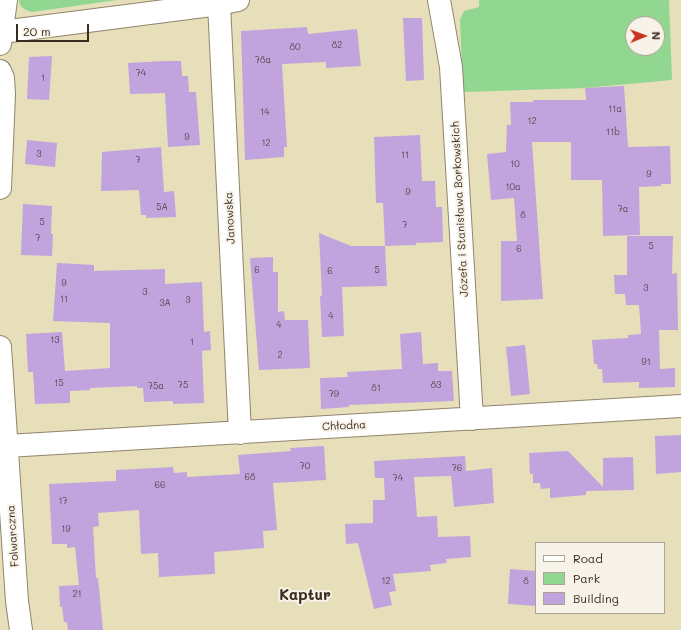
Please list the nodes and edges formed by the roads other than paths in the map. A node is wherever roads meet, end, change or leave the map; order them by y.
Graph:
1 (6, 0) edge
2 (439, 0) edge
3 (229, 2) edge
4 (1, 38) edge
5 (0, 71) edge
6 (0, 188) edge
7 (0, 347) edge
8 (681, 406) edge
9 (472, 419) junction
10 (240, 433) junction
11 (5, 458) edge
12 (21, 630) edge

1 - 4 street
2 - 9 street, Józefa i Stanisława Borkowskich
3 - 4 street
3 - 10 street, Janowska
5 - 6 street
7 - 11 street, Folwarczna
8 - 9 street, Chłodna
9 - 10 street, Chłodna
10 - 11 street, Chłodna
11 - 12 street, Folwarczna

